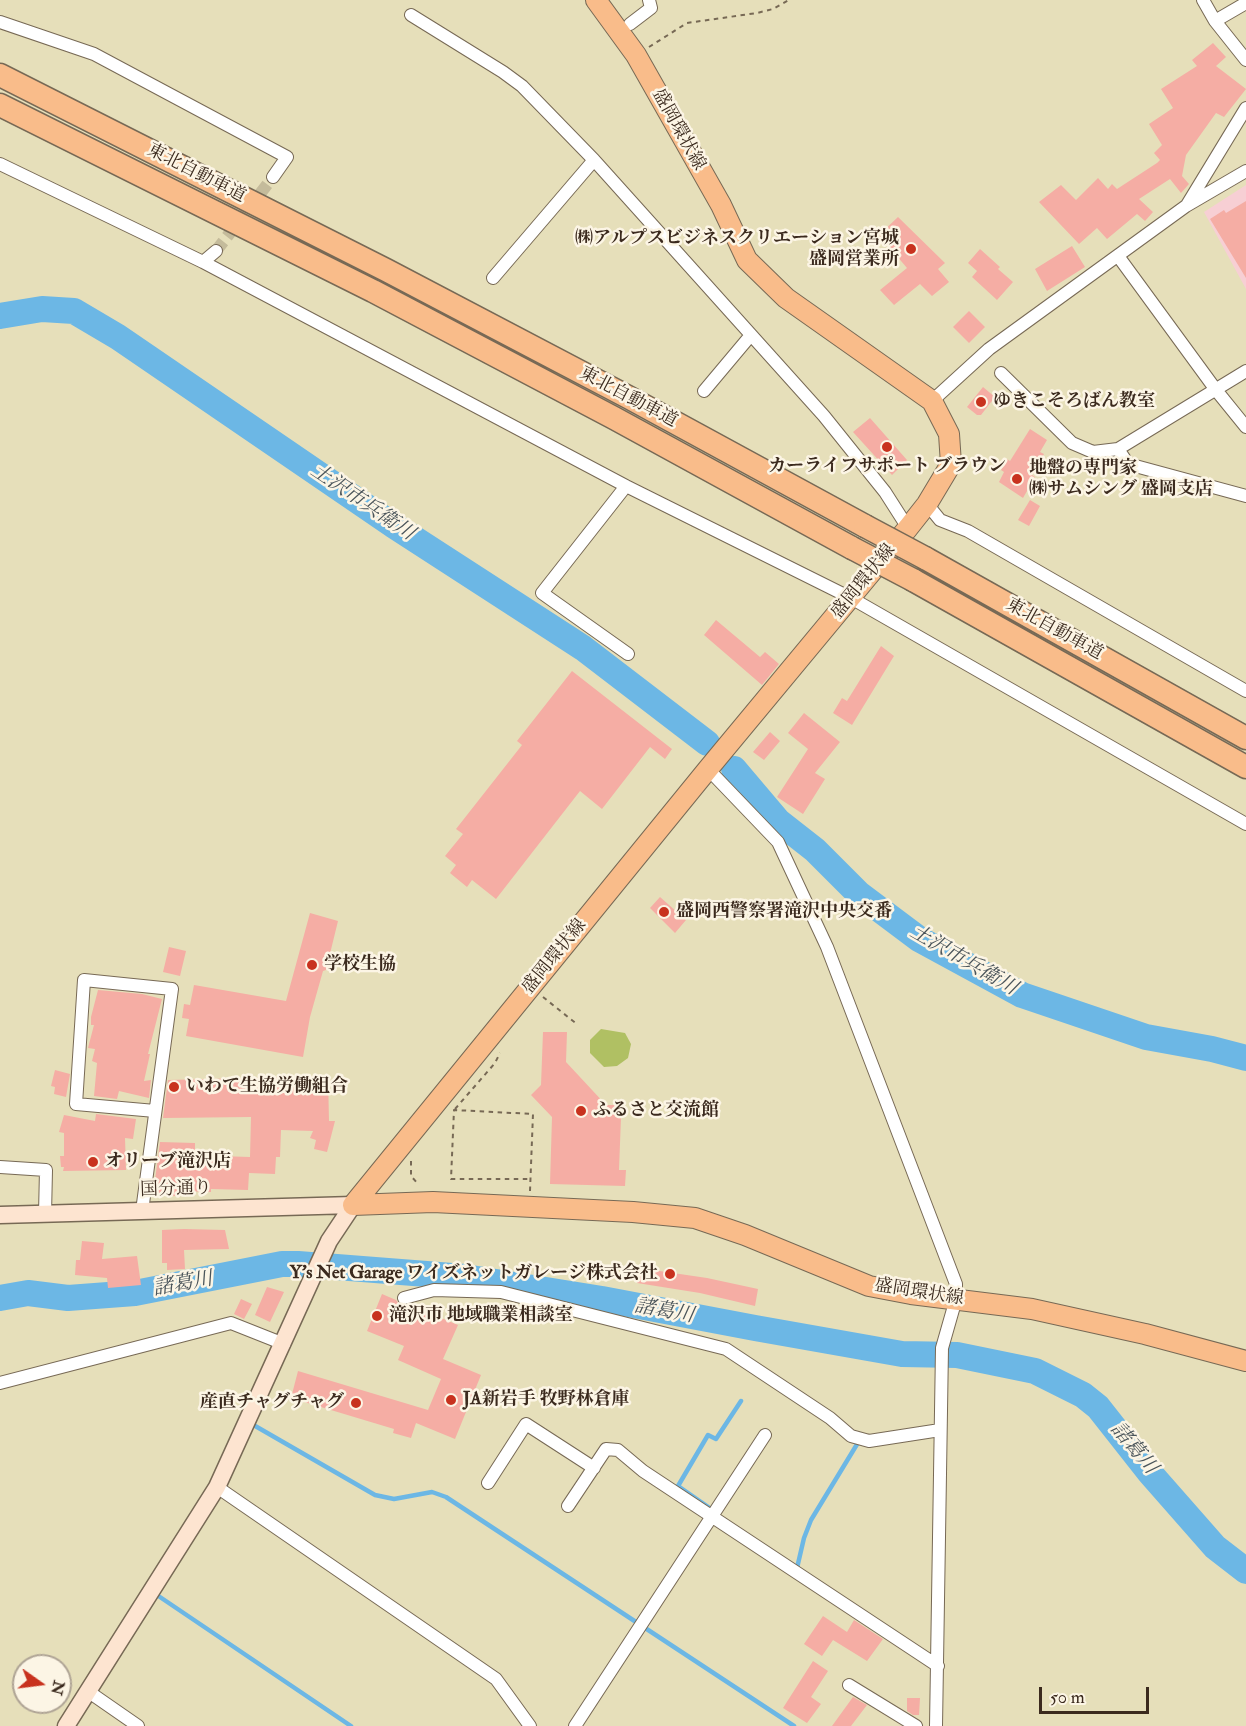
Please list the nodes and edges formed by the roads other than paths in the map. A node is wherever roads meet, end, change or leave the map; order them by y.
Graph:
1 (596, 0) edge
2 (649, 0) edge
3 (1203, 0) edge
4 (1246, 3) edge
5 (411, 15) dead end
6 (1215, 21) junction
7 (0, 22) edge
8 (630, 24) dead end
9 (1246, 60) edge
10 (0, 75) edge
11 (0, 105) edge
12 (1246, 108) edge
13 (594, 160) junction
14 (0, 164) edge
15 (1246, 171) edge
16 (273, 177) tunnel mouth
17 (1186, 206) junction
18 (216, 251) tunnel mouth
19 (1118, 256) junction
20 (203, 262) junction
21 (493, 279) dead end
22 (751, 335) junction
23 (1246, 371) edge
24 (1001, 373) dead end
25 (1216, 390) junction
26 (704, 391) dead end
27 (932, 401) junction
28 (1056, 407) dead end
29 (1045, 416) junction
30 (1246, 427) edge
31 (1118, 449) junction
32 (626, 486) junction
33 (1246, 496) edge
34 (927, 504) junction
35 (908, 528) junction
36 (851, 598) junction
37 (628, 654) dead end
38 (1246, 691) edge
39 (1246, 738) edge
40 (1246, 767) edge
41 (708, 769) junction
42 (1246, 824) edge
43 (155, 1111) junction
44 (0, 1167) edge
45 (353, 1205) junction
46 (142, 1211) junction
47 (45, 1214) junction
48 (0, 1215) edge
49 (404, 1298) dead end
50 (956, 1299) junction
51 (284, 1344) junction
52 (1246, 1361) edge
53 (0, 1383) edge
54 (940, 1430) junction
55 (765, 1435) dead end
56 (594, 1468) junction
57 (488, 1483) dead end
58 (218, 1487) junction
59 (568, 1506) dead end
60 (714, 1513) junction
61 (938, 1666) junction
62 (849, 1685) dead end
63 (88, 1692) junction
64 (66, 1726) edge
65 (138, 1726) edge
66 (530, 1726) edge
67 (574, 1726) edge
68 (916, 1726) edge
69 (936, 1726) edge

1 - 27 main road, 盛岡環状線
2 - 8 street
3 - 6 street
4 - 6 street
5 - 13 street
6 - 9 street
7 - 16 street
10 - 39 highway, 東北自動車道, bridge
11 - 40 highway, 東北自動車道, bridge
12 - 17 street
13 - 21 street
13 - 22 street
14 - 20 street
15 - 17 street
17 - 19 street
18 - 20 street
19 - 25 street
19 - 27 street
20 - 32 street
22 - 26 street
22 - 35 street
23 - 25 street
24 - 29 street
25 - 30 street
25 - 31 street
27 - 34 main road, 盛岡環状線
28 - 29 street
29 - 31 street
31 - 33 street
32 - 36 street
32 - 37 street
34 - 35 main road, 盛岡環状線
34 - 38 street
35 - 36 main road, 盛岡環状線
36 - 41 main road, 盛岡環状線
36 - 42 street
41 - 45 main road, 盛岡環状線
41 - 50 street
43 - 43 street
43 - 46 street
44 - 47 street
45 - 46 street, 国分通り
45 - 50 main road, 盛岡環状線
45 - 51 street
46 - 47 street, 国分通り
47 - 48 street, 国分通り
49 - 54 street
50 - 52 main road, 盛岡環状線
50 - 54 street
51 - 53 street
51 - 58 street
54 - 61 street
55 - 60 street
56 - 57 street
56 - 59 street
56 - 60 street
58 - 63 street
58 - 66 street
60 - 61 street
60 - 67 street
61 - 69 street
62 - 68 street
63 - 64 street
63 - 65 street

